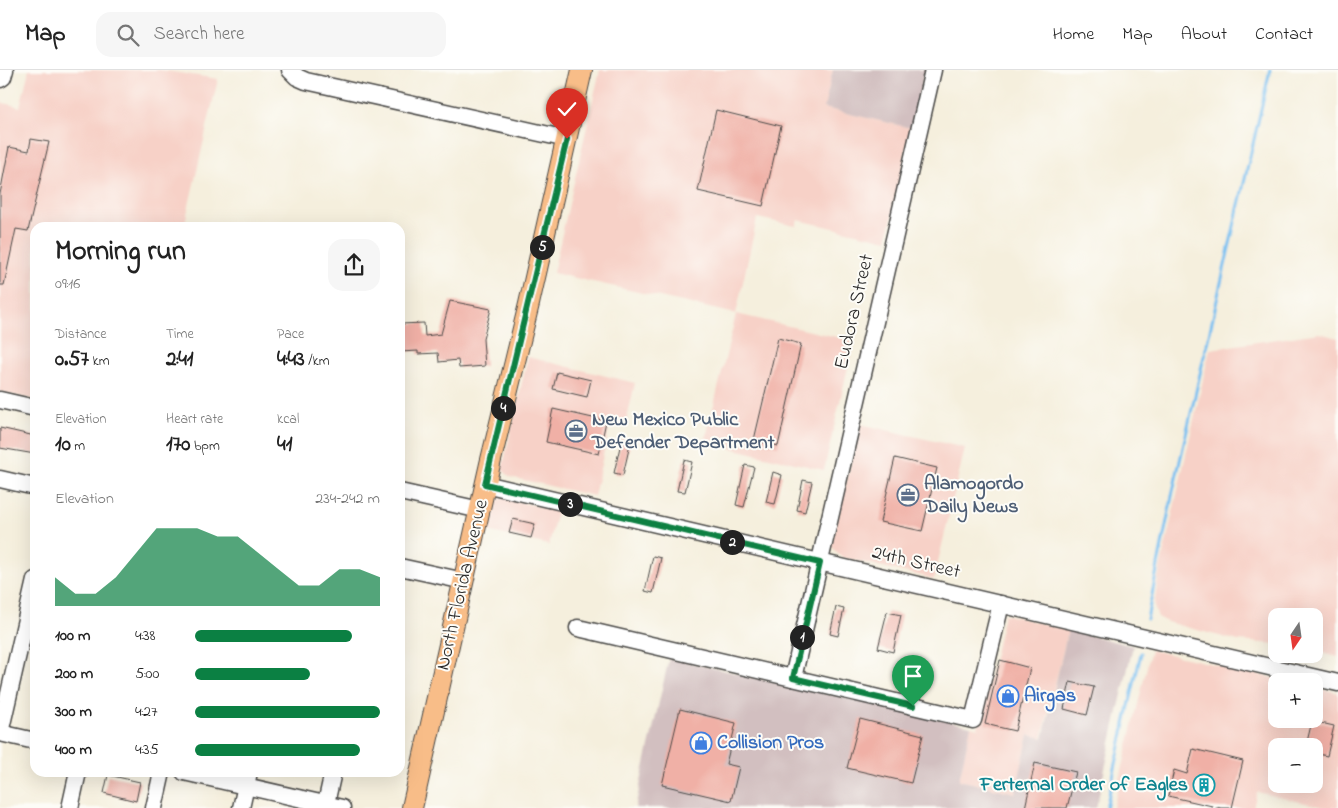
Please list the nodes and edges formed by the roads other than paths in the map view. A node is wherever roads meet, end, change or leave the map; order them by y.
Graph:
1 (6, 70) edge
2 (290, 70) edge
3 (582, 70) edge
4 (933, 70) edge
5 (0, 79) edge
6 (567, 139) junction
7 (0, 400) edge
8 (30, 407) edge
9 (0, 479) edge
10 (485, 484) junction
11 (30, 486) edge
12 (405, 493) edge
13 (480, 510) junction
14 (820, 563) junction
15 (405, 567) edge
16 (464, 581) junction
17 (30, 602) edge
18 (1001, 604) junction
19 (578, 628) dead end
20 (793, 678) junction
21 (1338, 683) edge
22 (0, 733) edge
23 (30, 740) edge
24 (77, 777) edge
25 (161, 777) edge
26 (224, 777) edge
27 (332, 777) edge
28 (248, 780) edge
29 (325, 806) edge
30 (70, 808) edge
31 (154, 808) edge
32 (241, 808) edge
33 (342, 808) edge
34 (412, 808) edge

1 - 5 street
2 - 6 street
3 - 6 main road, North Florida Avenue
4 - 14 street, Eudora Street
6 - 10 main road, North Florida Avenue
7 - 8 street
9 - 11 street
10 - 13 main road, North Florida Avenue
10 - 14 street, 24th Street
12 - 13 street
13 - 16 main road, North Florida Avenue
14 - 18 street, 24th Street
14 - 20 street, Eudora Street
15 - 16 street
16 - 34 main road, North Florida Avenue
17 - 22 street
18 - 20 street
18 - 21 street, 24th Street
19 - 20 street
22 - 23 street
24 - 30 street
25 - 31 street
26 - 28 street
27 - 29 street
28 - 29 street
28 - 32 street
29 - 33 street

